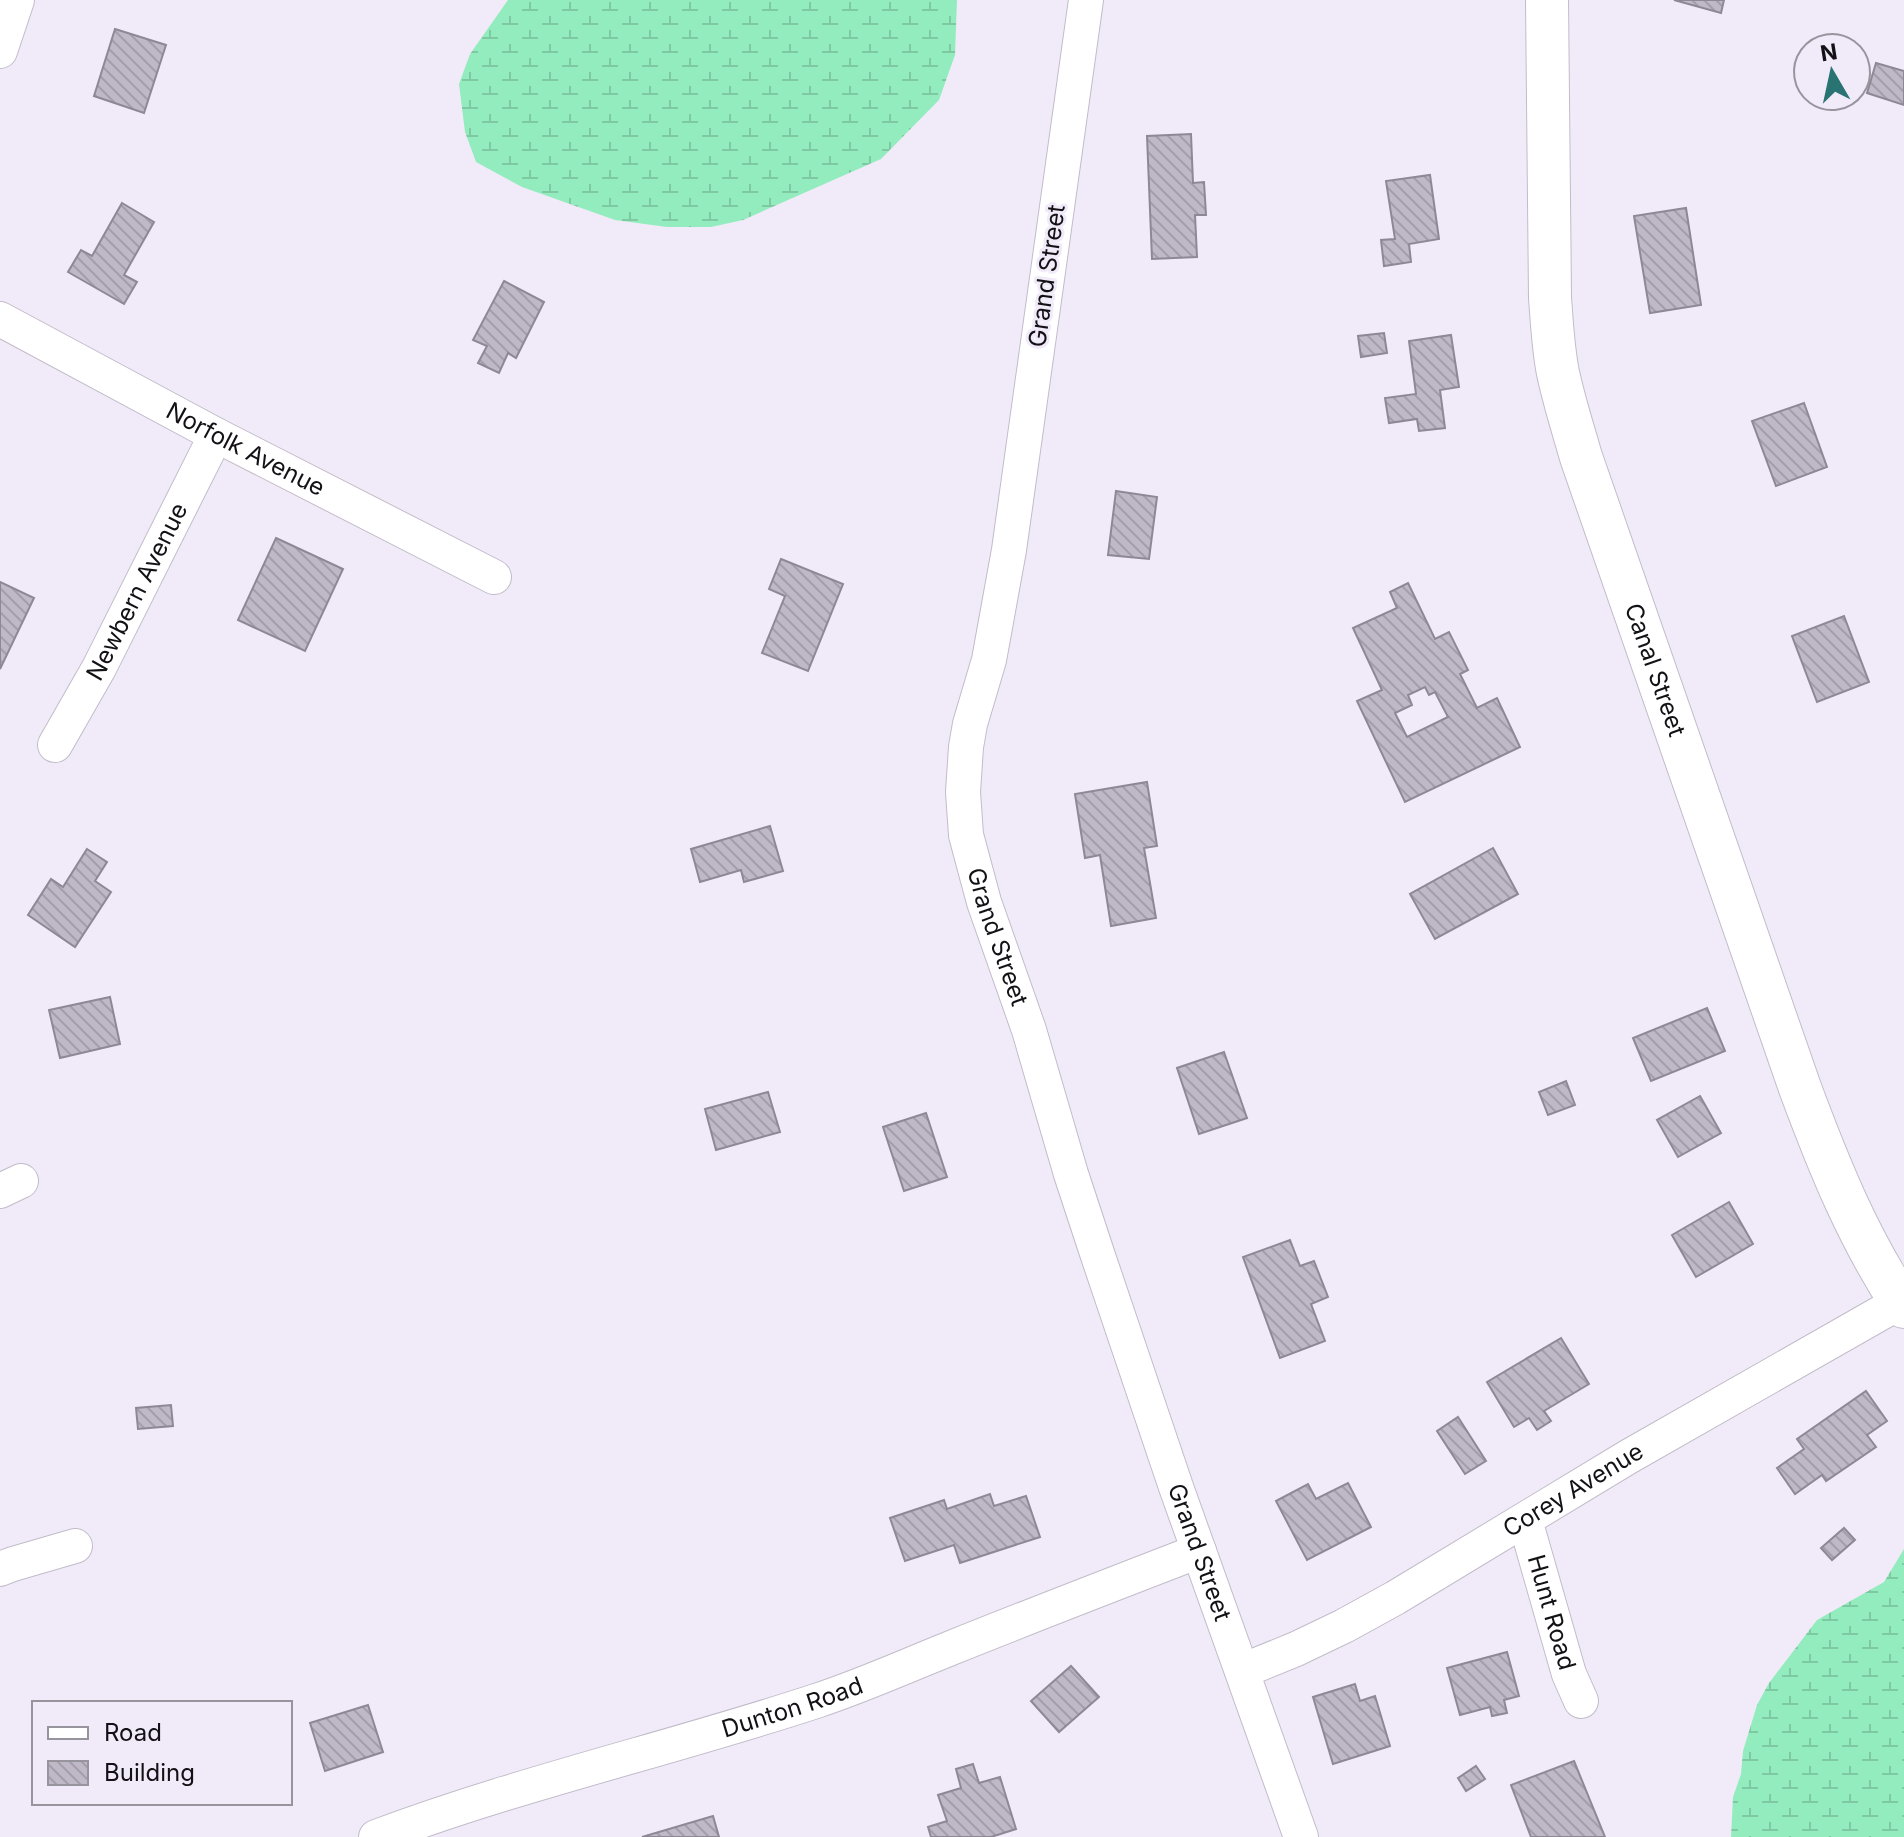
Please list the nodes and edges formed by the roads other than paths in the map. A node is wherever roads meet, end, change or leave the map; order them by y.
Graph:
1 (17, 0) edge
2 (1086, 0) edge
3 (1547, 0) edge
4 (0, 51) edge
5 (0, 319) edge
6 (216, 435) junction
7 (494, 577) dead end
8 (55, 745) dead end
9 (1902, 1304) edge
10 (1525, 1520) junction
11 (75, 1546) dead end
12 (1199, 1551) junction
13 (0, 1569) edge
14 (1242, 1671) junction
15 (1581, 1701) dead end
16 (376, 1837) edge
17 (1301, 1837) edge

1 - 4 street
2 - 12 street, Grand Street
3 - 9 street, Canal Street
5 - 6 street, Norfolk Avenue
6 - 7 street, Norfolk Avenue
6 - 8 street, Newbern Avenue
9 - 10 street, Corey Avenue
10 - 14 street, Corey Avenue
10 - 15 street, Hunt Road
11 - 13 street
12 - 14 street, Grand Street
12 - 16 street, Dunton Road
14 - 17 street, Grand Street

